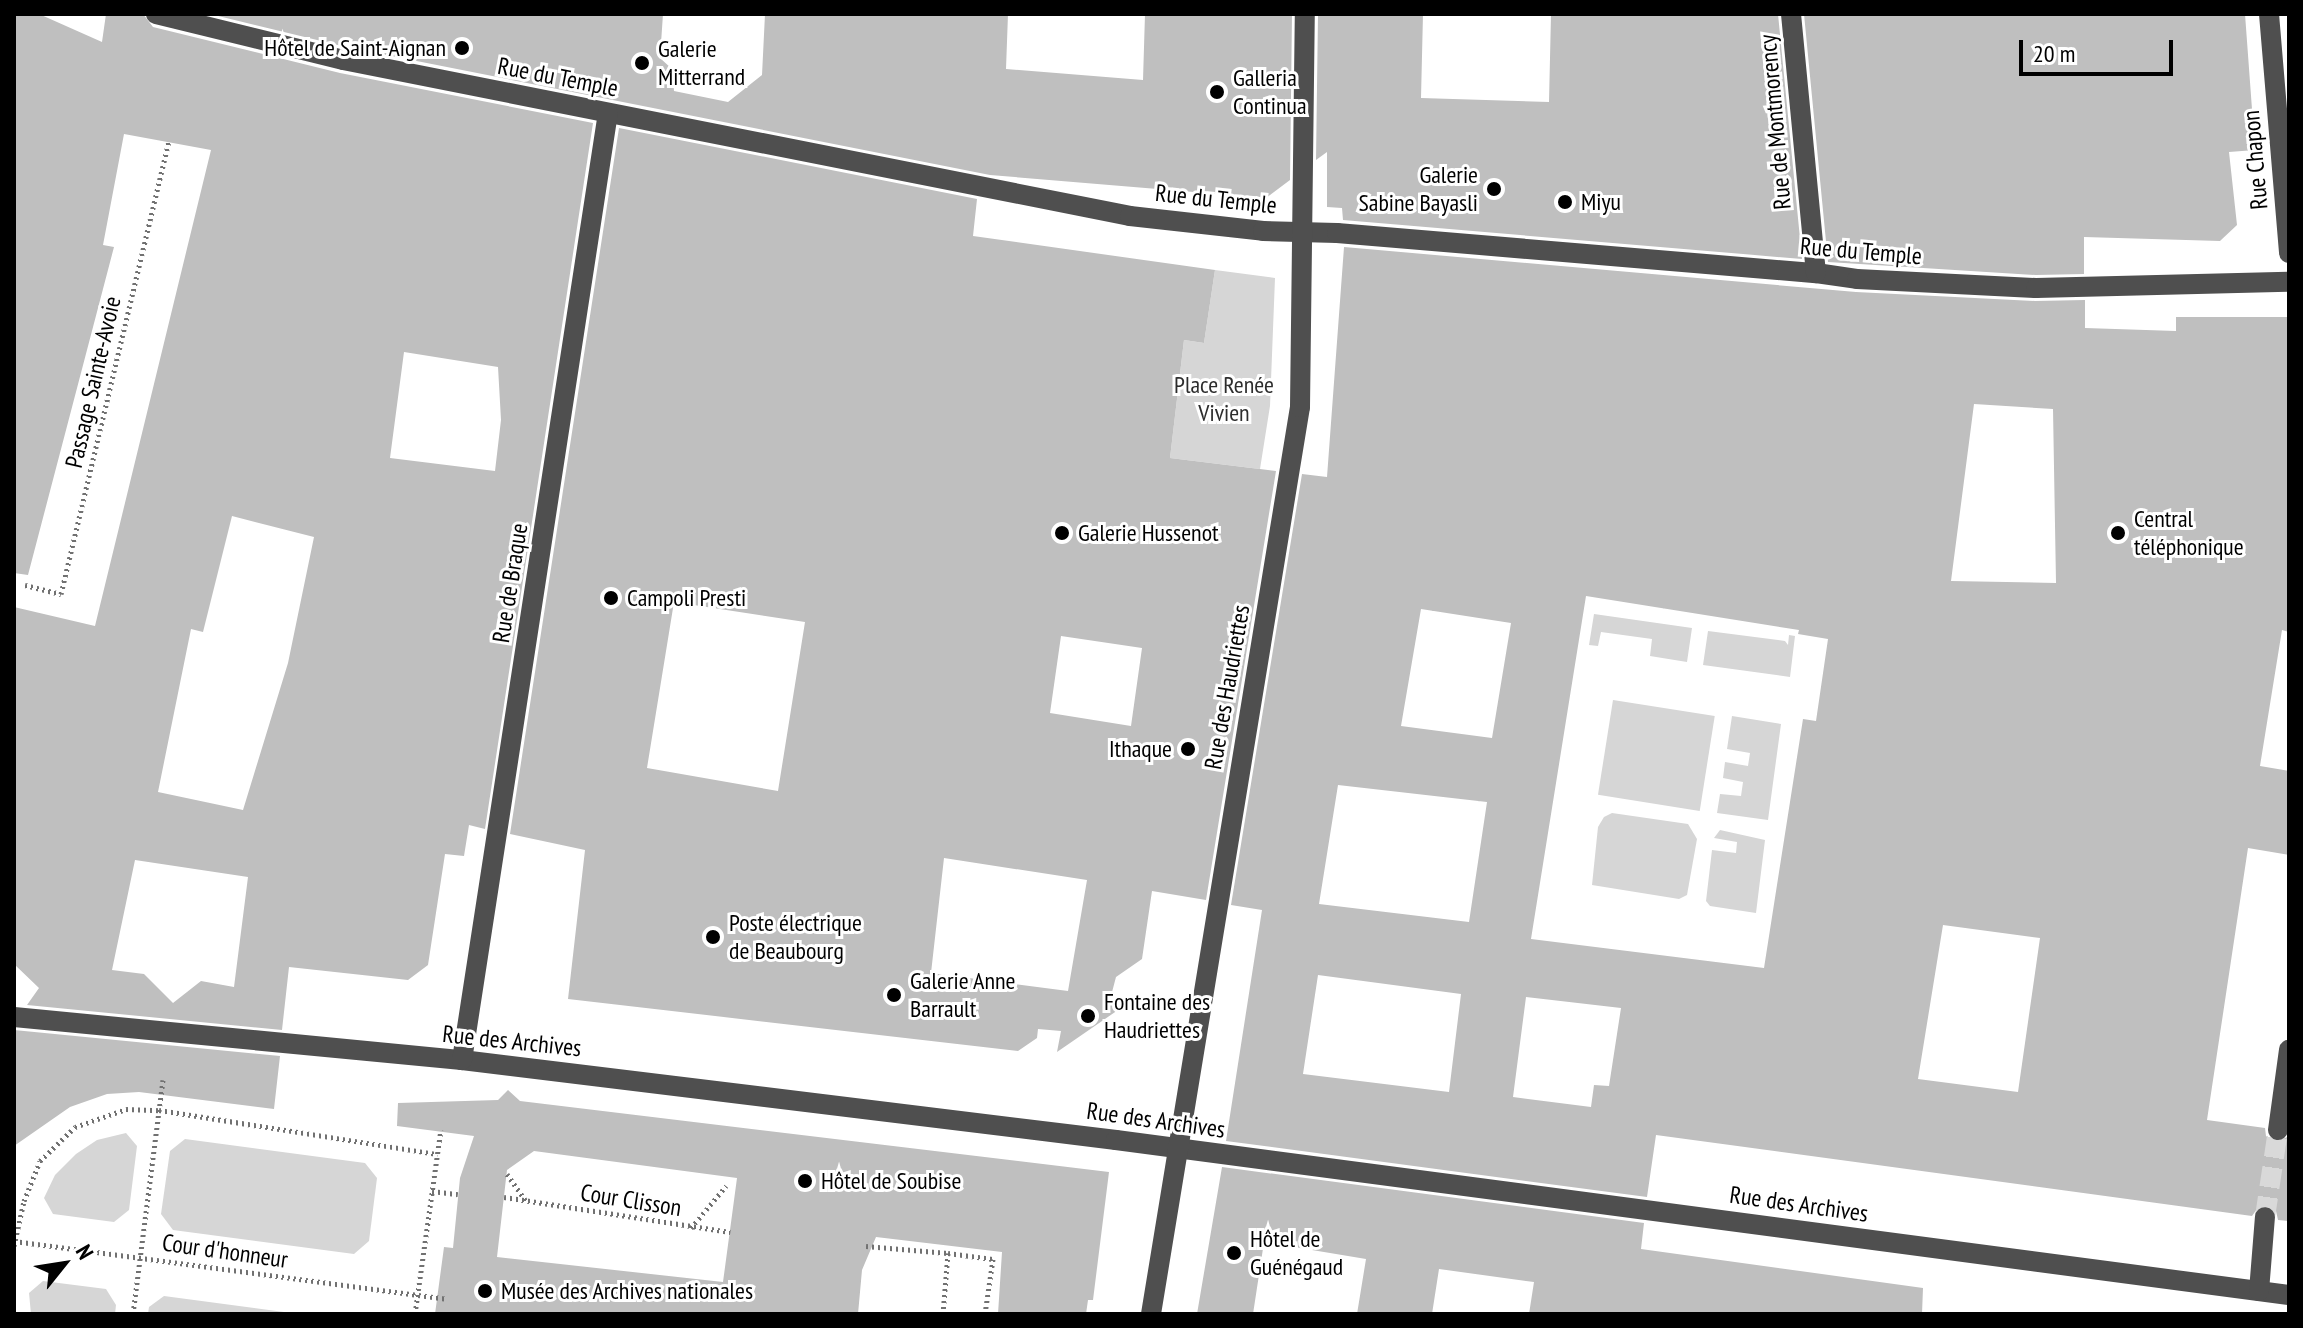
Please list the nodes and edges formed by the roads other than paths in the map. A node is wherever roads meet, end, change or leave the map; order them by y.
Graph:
1 (156, 14) edge
2 (1305, 14) edge
3 (1791, 14) edge
4 (2269, 14) edge
5 (608, 113) junction
6 (1303, 232) junction
7 (2289, 253) edge
8 (1816, 273) junction
9 (2289, 282) edge
10 (14, 1017) edge
11 (2289, 1050) edge
12 (462, 1060) junction
13 (2278, 1130) tunnel mouth
14 (1176, 1148) junction
15 (2265, 1217) tunnel mouth
16 (2259, 1291) junction
17 (2289, 1295) edge
18 (1151, 1314) edge

1 - 5 street, Rue du Temple
2 - 6 street, Rue des Haudriettes
3 - 8 street, Rue de Montmorency
4 - 7 street, Rue Chapon
5 - 6 street, Rue du Temple
5 - 12 street, Rue de Braque
6 - 8 street, Rue du Temple
6 - 14 street, Rue des Haudriettes
8 - 9 street, Rue du Temple
10 - 12 street, Rue des Archives
11 - 13 street
12 - 14 street, Rue des Archives
14 - 16 street, Rue des Archives
14 - 18 street, Rue des Haudriettes
15 - 16 street
16 - 17 street, Rue des Archives

